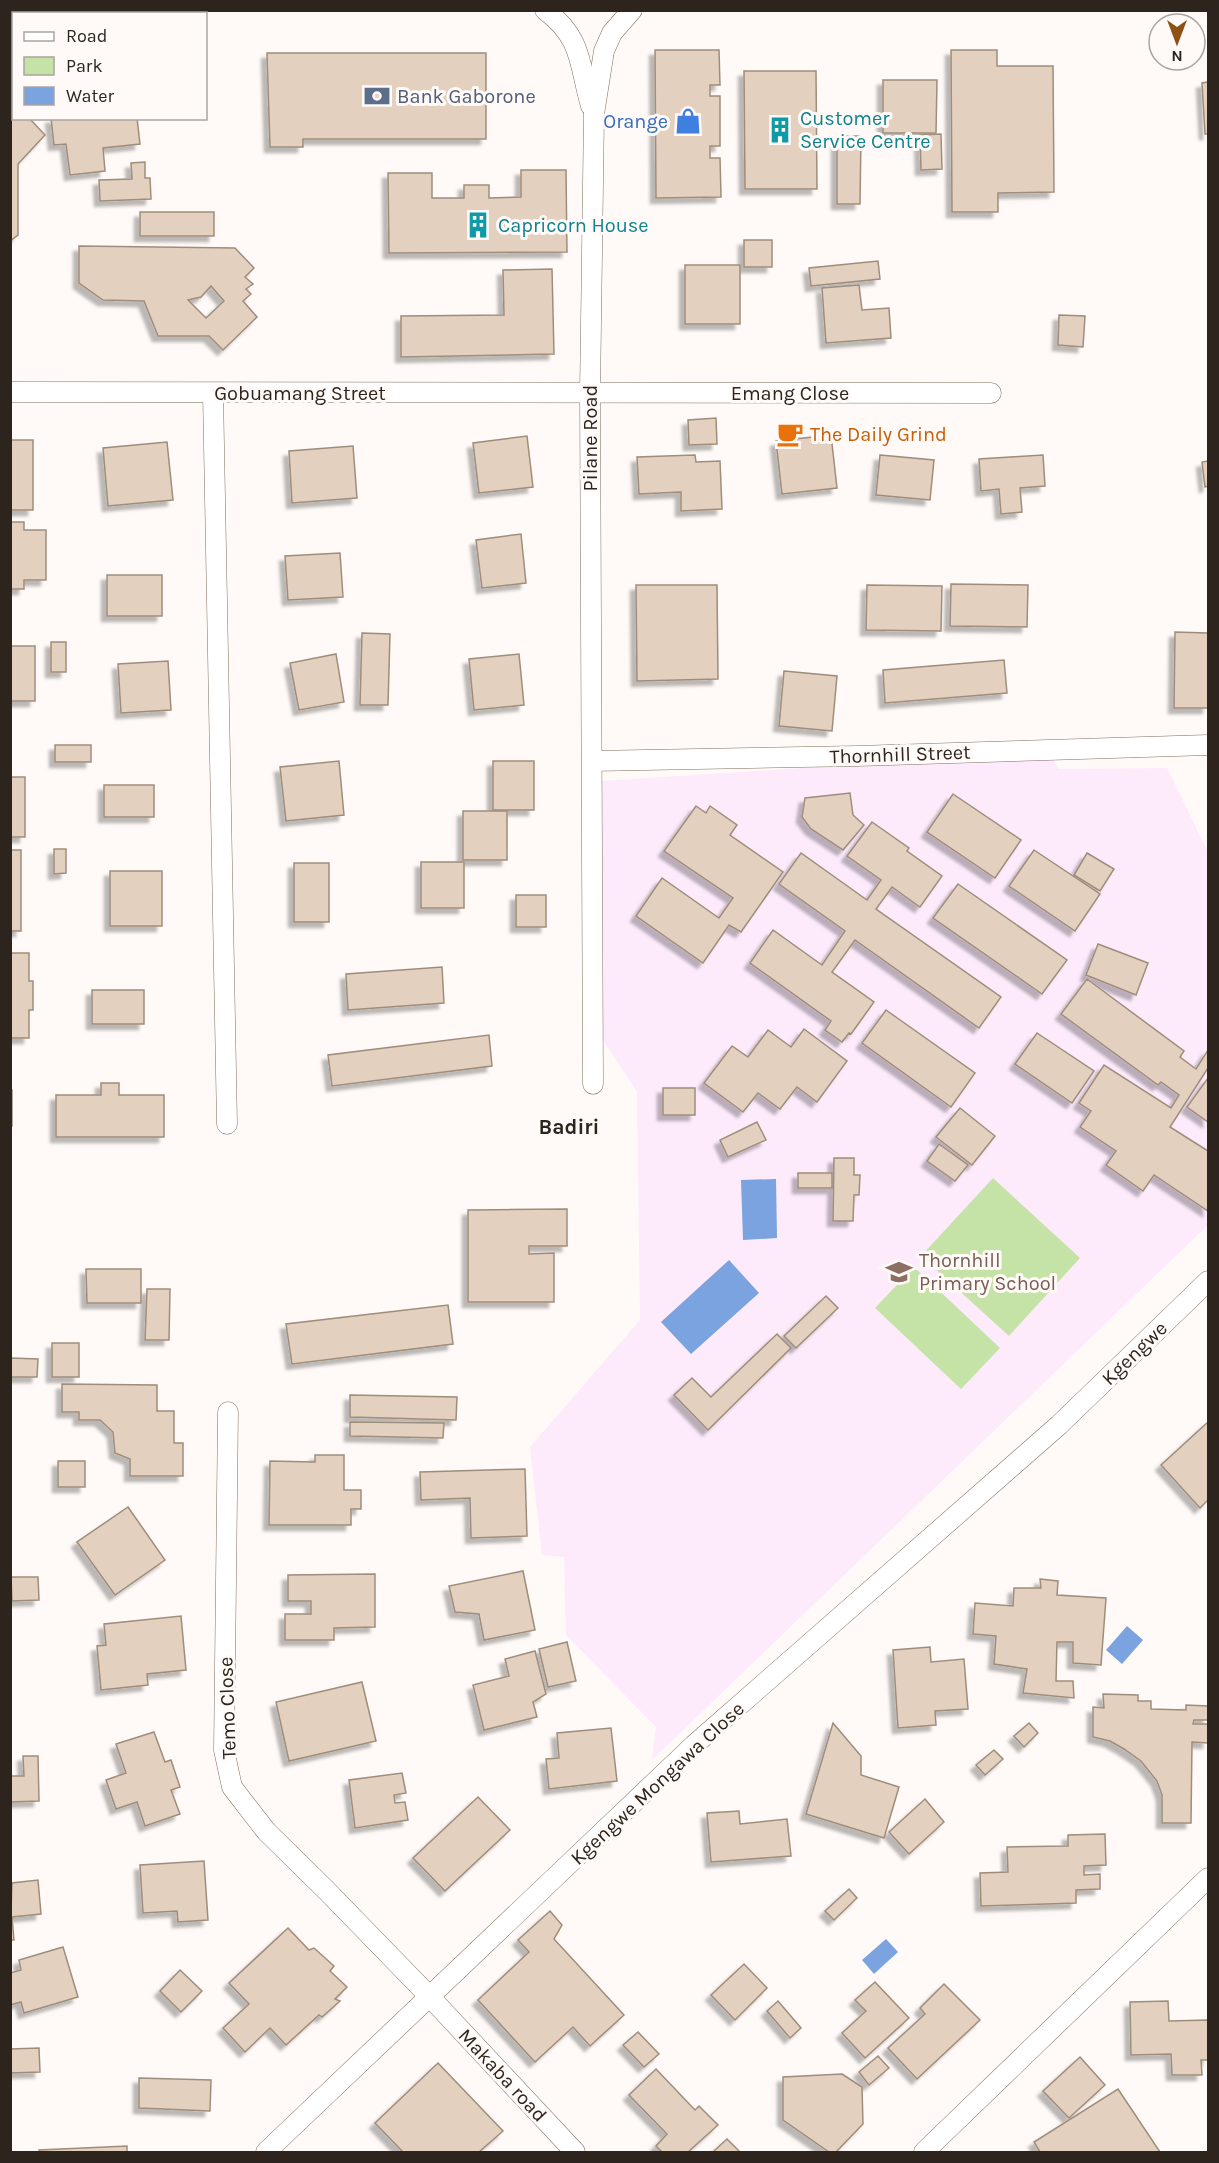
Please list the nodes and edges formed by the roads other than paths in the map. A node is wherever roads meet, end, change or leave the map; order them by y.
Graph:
1 (545, 10) edge
2 (632, 10) edge
3 (594, 114) junction
4 (10, 392) edge
5 (213, 393) junction
6 (590, 393) junction
7 (991, 393) dead end
8 (1209, 745) edge
9 (592, 761) junction
10 (592, 1084) dead end
11 (227, 1124) dead end
12 (1209, 1281) edge
13 (228, 1412) dead end
14 (1059, 1425) joint
15 (1209, 1878) edge
16 (430, 1997) junction
17 (266, 2152) edge
18 (575, 2152) edge
19 (924, 2152) edge

1 - 3 street
2 - 3 street
3 - 6 street, Pilane Road
4 - 5 street, Gobuamang Street
5 - 6 street, Gobuamang Street
5 - 11 street
6 - 7 street, Emang Close
6 - 9 street, Pilane Road
8 - 9 street, Thornhill Street
9 - 10 street, Pilane Road
12 - 14 street, Kgengwe
13 - 16 street, Temo Close
14 - 16 street, Kgengwe Mongawa Close
15 - 19 street
16 - 17 street, Kgengwe Mongawa Close
16 - 18 street, Makaba road

